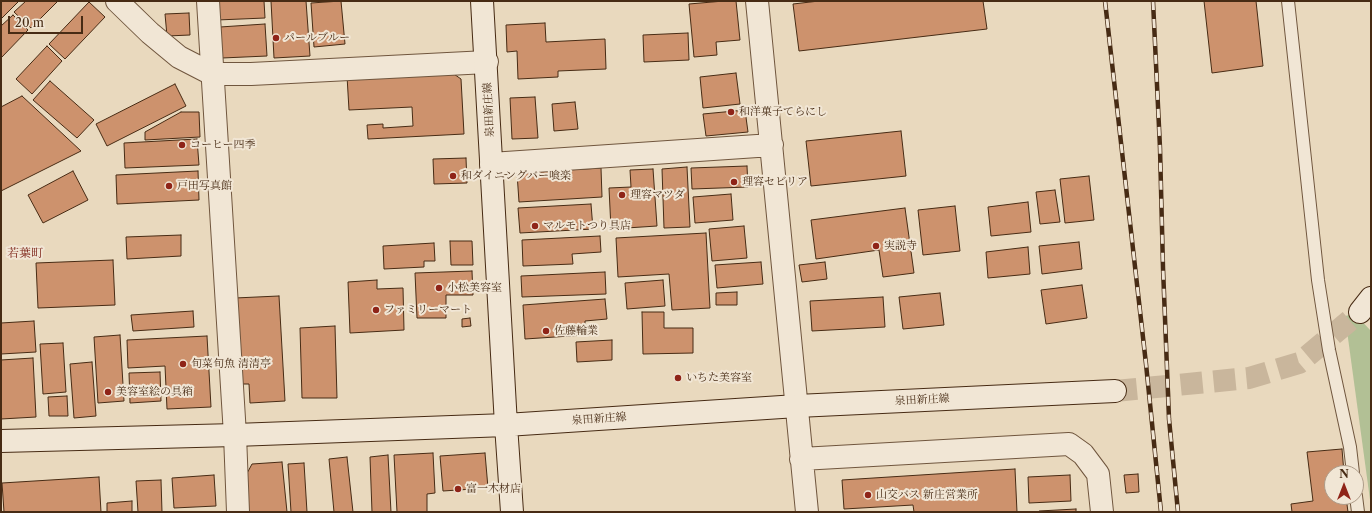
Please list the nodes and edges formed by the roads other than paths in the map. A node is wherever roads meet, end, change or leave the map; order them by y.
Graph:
1 (117, 1) edge
2 (208, 1) edge
3 (482, 1) edge
4 (757, 1) edge
5 (1288, 1) edge
6 (486, 62) junction
7 (212, 74) junction
8 (772, 145) junction
9 (491, 164) junction
10 (1115, 391) tunnel mouth
11 (796, 406) junction
12 (506, 425) junction
13 (235, 435) junction
14 (1, 441) edge
15 (801, 459) junction
16 (1352, 465) edge
17 (238, 512) edge
18 (512, 512) edge
19 (807, 512) edge
20 (1102, 512) edge

1 - 7 street
2 - 7 street
3 - 6 street, 泉田新庄線
4 - 8 street
5 - 16 lane
6 - 7 street
6 - 9 street, 泉田新庄線
7 - 13 street
8 - 9 street
8 - 11 street
9 - 12 street, 泉田新庄線
10 - 11 street, 泉田新庄線
11 - 12 street, 泉田新庄線
11 - 15 street
12 - 13 street
12 - 18 street
13 - 14 street
13 - 17 street
15 - 19 street
15 - 20 street

